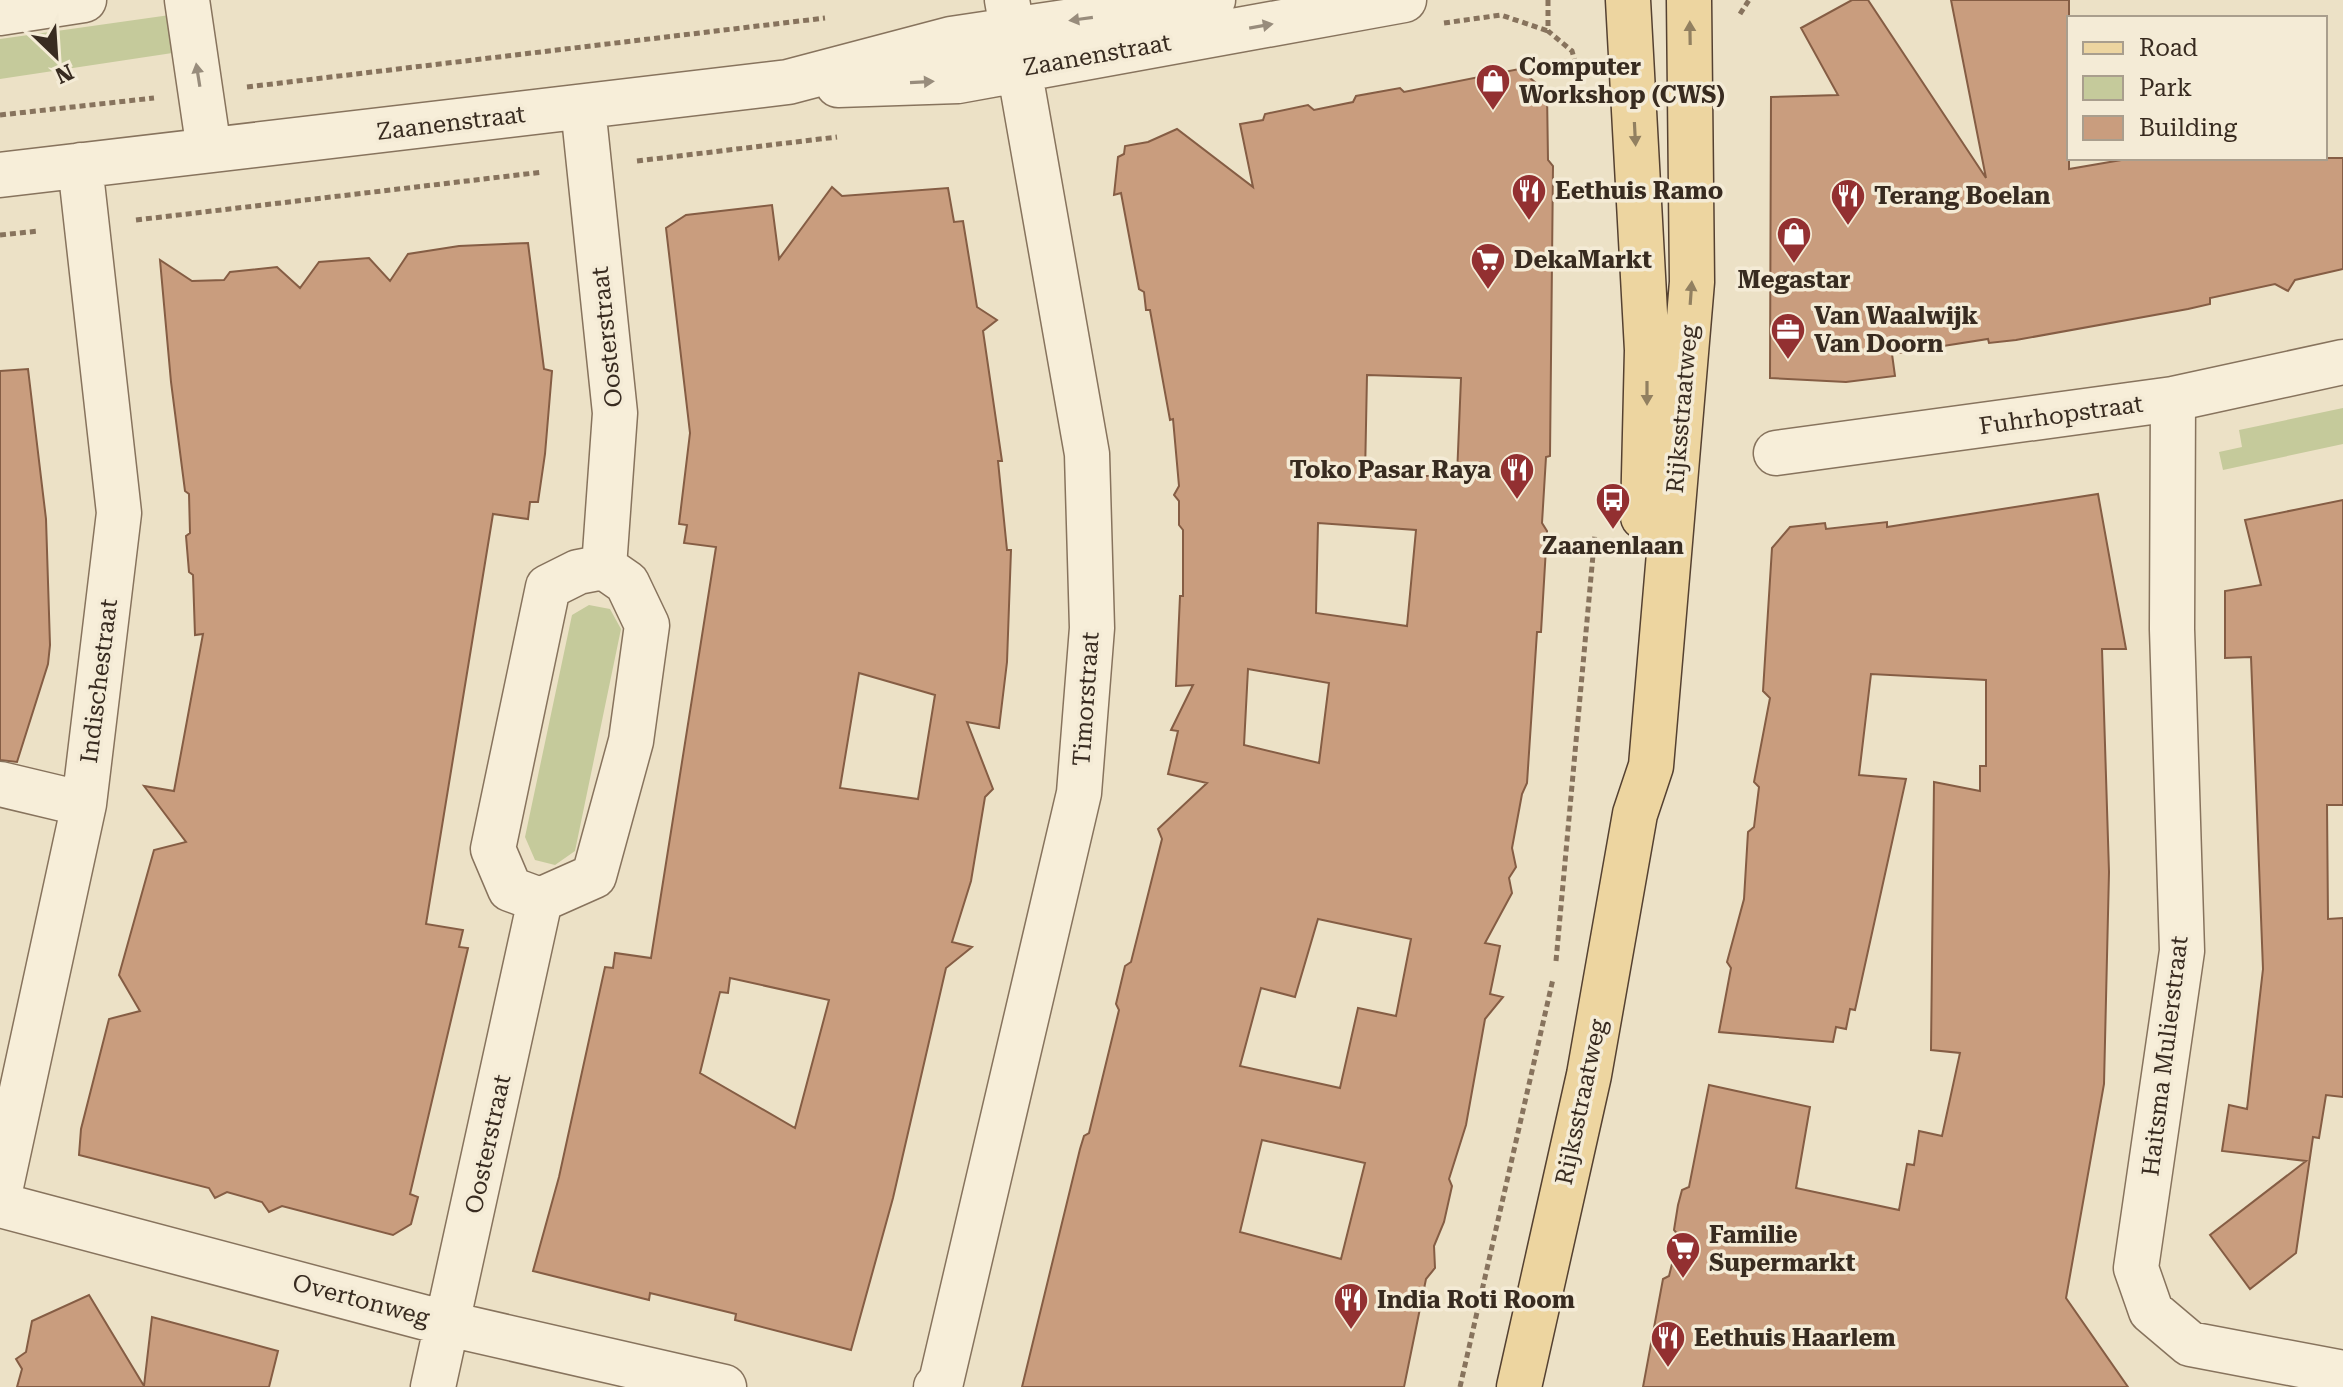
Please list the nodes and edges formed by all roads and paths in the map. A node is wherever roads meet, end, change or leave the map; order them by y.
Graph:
1 (84, 0) edge
2 (187, 0) edge
3 (1404, 0) edge
4 (1548, 0) edge
5 (1628, 0) edge
6 (1689, 0) edge
7 (0, 13) edge
8 (828, 18) dead end
9 (1208, 26) edge
10 (1013, 33) edge
11 (201, 93) junction
12 (1584, 93) dead end
13 (583, 107) junction
14 (0, 115) edge
15 (209, 150) junction
16 (80, 165) junction
17 (0, 175) edge
18 (2343, 362) edge
19 (2173, 399) junction
20 (1776, 453) dead end
21 (1596, 518) dead end
22 (604, 567) junction
23 (0, 784) edge
24 (84, 804) junction
25 (1635, 814) junction
26 (540, 900) junction
27 (0, 1191) edge
28 (0, 1205) edge
29 (449, 1324) junction
30 (2343, 1373) edge
31 (433, 1387) edge
32 (724, 1387) edge
33 (936, 1387) edge
34 (1460, 1387) edge
35 (1519, 1387) edge

1 - 7 street
11 -> 2 street
9 -> 3 street, Zaanenstraat
4 - 12 path
5 -> 25 main road, Rijksstraatweg
25 -> 6 main road, Rijksstraatweg
8 - 11 path
9 - 10 street, Zaanenstraat
10 - 13 street, Zaanenstraat
10 - 33 street, Timorstraat
11 - 14 path
11 - 15 street
13 - 15 street, Zaanenstraat
13 - 22 street, Oosterstraat
15 - 16 street, Zaanenstraat
16 - 17 street, Zaanenstraat
16 - 24 street, Indischestraat
18 - 19 street, Fuhrhopstraat
19 - 20 street, Fuhrhopstraat
19 - 30 street, Haitsma Mulierstraat
21 - 34 path
22 - 26 street
22 - 26 street
23 - 24 street
24 - 27 street, Indischestraat
25 - 35 main road, Rijksstraatweg
26 - 29 street, Oosterstraat
28 - 29 street, Overtonweg
29 - 31 street, Oosterstraat
29 - 32 street, Overtonweg

